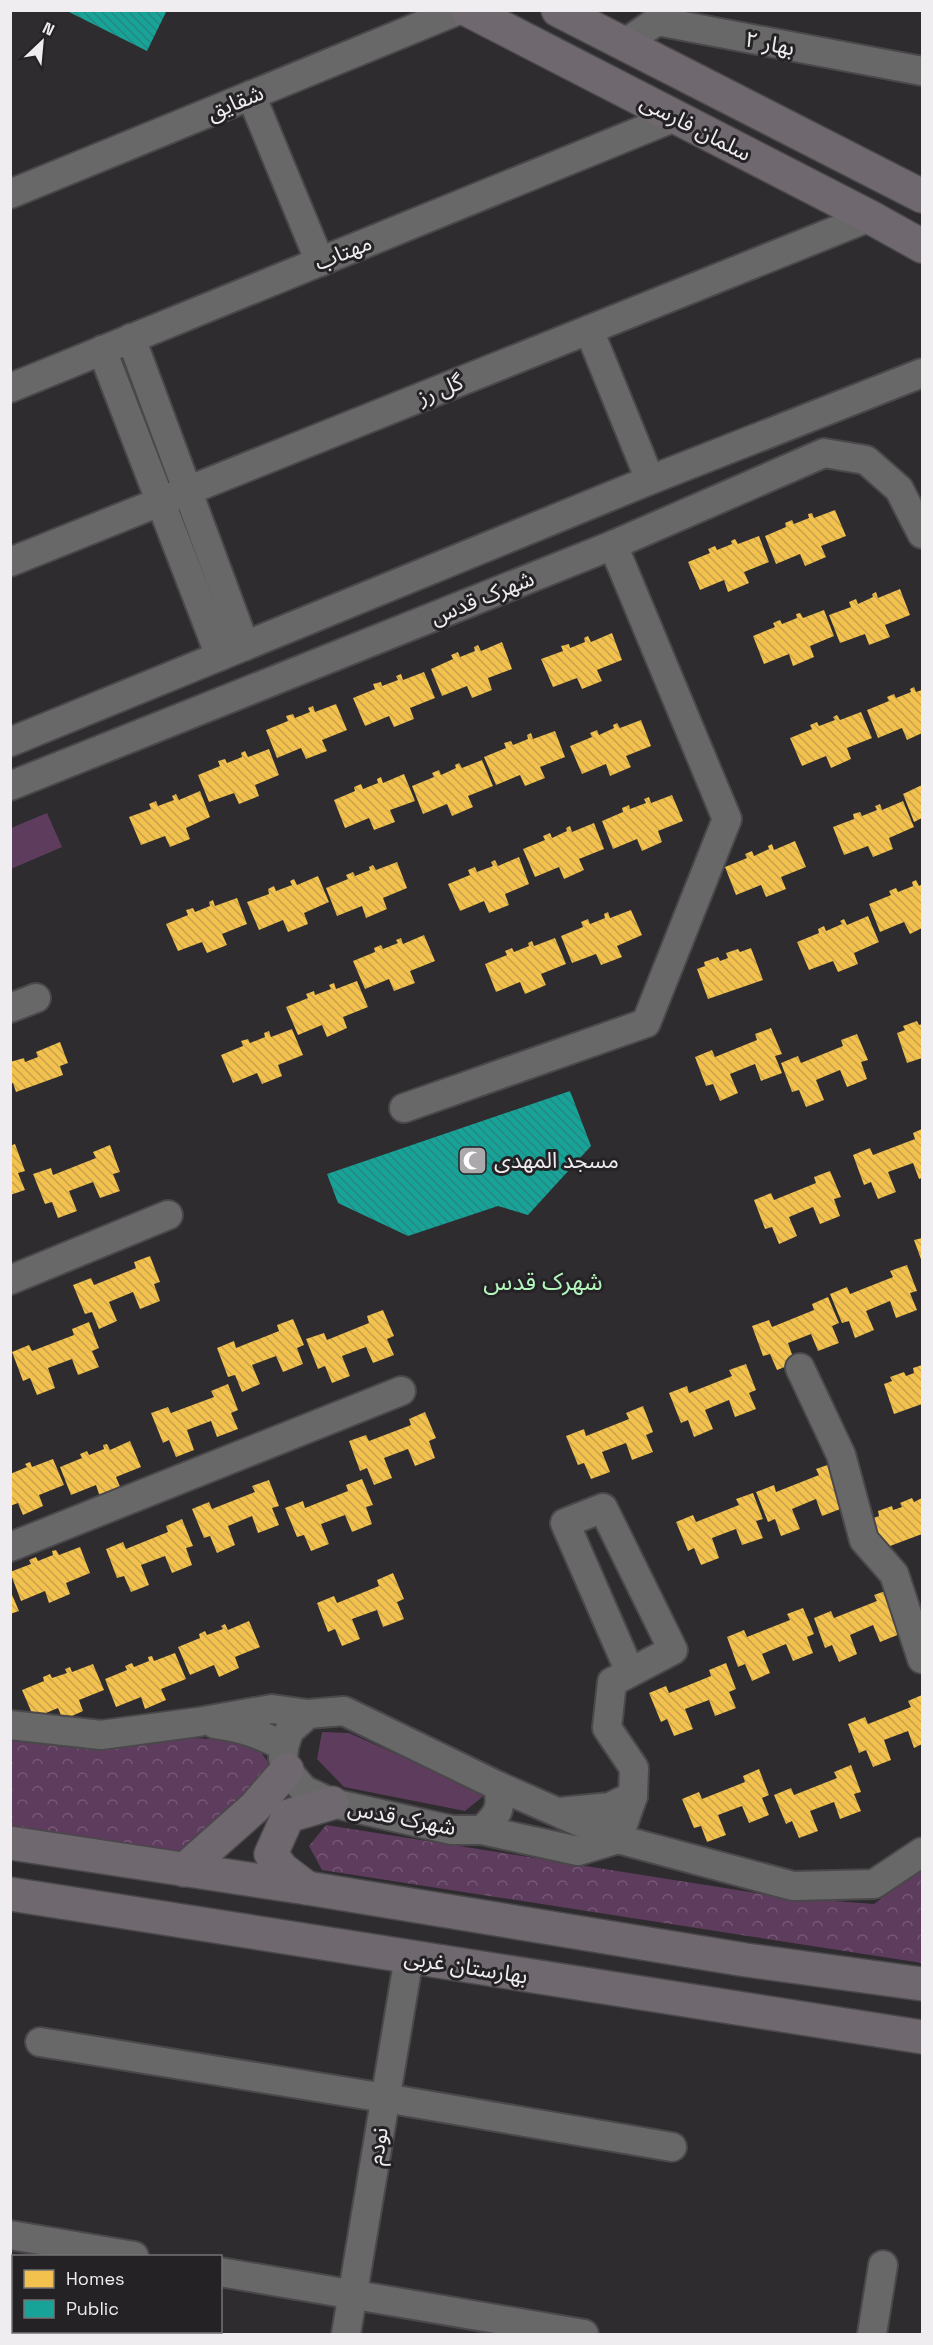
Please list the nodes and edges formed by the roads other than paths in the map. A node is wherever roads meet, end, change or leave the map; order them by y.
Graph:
1 (459, 10) edge
2 (468, 10) edge
3 (558, 10) edge
4 (624, 44) junction
5 (922, 72) edge
6 (251, 95) junction
7 (675, 117) junction
8 (10, 194) edge
9 (922, 196) edge
10 (870, 217) junction
11 (922, 246) edge
12 (320, 262) junction
13 (589, 330) junction
14 (131, 338) junction
15 (102, 350) junction
16 (922, 373) edge
17 (10, 388) edge
18 (650, 480) junction
19 (187, 491) junction
20 (160, 502) junction
21 (922, 534) edge
22 (613, 545) junction
23 (10, 562) edge
24 (232, 651) junction
25 (10, 741) edge
26 (10, 786) edge
27 (404, 1108) dead end
28 (168, 1215) dead end
29 (10, 1280) edge
30 (800, 1368) dead end
31 (400, 1391) dead end
32 (10, 1547) edge
33 (922, 1659) edge
34 (630, 1672) dead end
35 (308, 1714) junction
36 (198, 1722) junction
37 (10, 1725) edge
38 (285, 1758) junction
39 (498, 1786) junction
40 (633, 1796) junction
41 (332, 1803) junction
42 (555, 1812) junction
43 (482, 1830) junction
44 (618, 1839) junction
45 (10, 1843) edge
46 (922, 1852) edge
47 (184, 1870) junction
48 (307, 1888) junction
49 (10, 1893) edge
50 (409, 1957) junction
51 (922, 1984) edge
52 (922, 2037) edge
53 (39, 2042) dead end
54 (385, 2098) junction
55 (672, 2147) dead end
56 (10, 2235) edge
57 (128, 2255) edge
58 (883, 2265) dead end
59 (222, 2272) edge
60 (352, 2295) junction
61 (346, 2334) edge
62 (584, 2334) edge
63 (872, 2334) edge

1 - 6 street, شقايق
2 - 7 main road, سلمان فارسی
3 - 4 main road, سلمان فارسی
4 - 5 street, بهار ۲
4 - 9 main road, سلمان فارسی
6 - 8 street, شقايق
6 - 12 street
7 - 10 main road, سلمان فارسی
7 - 12 street, مهتاب
10 - 11 main road, سلمان فارسی
10 - 13 street, گل رز
12 - 14 street, مهتاب
13 - 18 street
13 - 19 street, گل رز
14 - 15 street, مهتاب
14 - 19 street
15 - 17 street, مهتاب
15 - 20 street
16 - 18 street
18 - 24 street
19 - 20 street, گل رز
19 - 24 street
20 - 23 street, گل رز
20 - 24 street
21 - 22 street, شهرک قدس
22 - 26 street, شهرک قدس
22 - 27 street
24 - 25 street
28 - 29 street
30 - 33 street
31 - 32 street
34 - 40 street
35 - 36 street
35 - 38 street
35 - 39 street
36 - 37 street
36 - 38 street
38 - 41 street, شهرک قدس
38 - 47 main road
39 - 42 street
39 - 43 street, شهرک قدس
40 - 42 street
40 - 44 street
41 - 43 street, شهرک قدس
41 - 48 main road
42 - 44 street
43 - 44 street
44 - 46 street
45 - 47 main road
47 - 48 main road
48 - 51 main road
49 - 50 main road, بهارستان غربی
50 - 52 main road, بهارستان غربی
50 - 54 street, نودم
53 - 54 street
54 - 55 street
54 - 60 street, نودم
56 - 57 street
58 - 63 street
59 - 60 street
60 - 61 street, نودم
60 - 62 street

